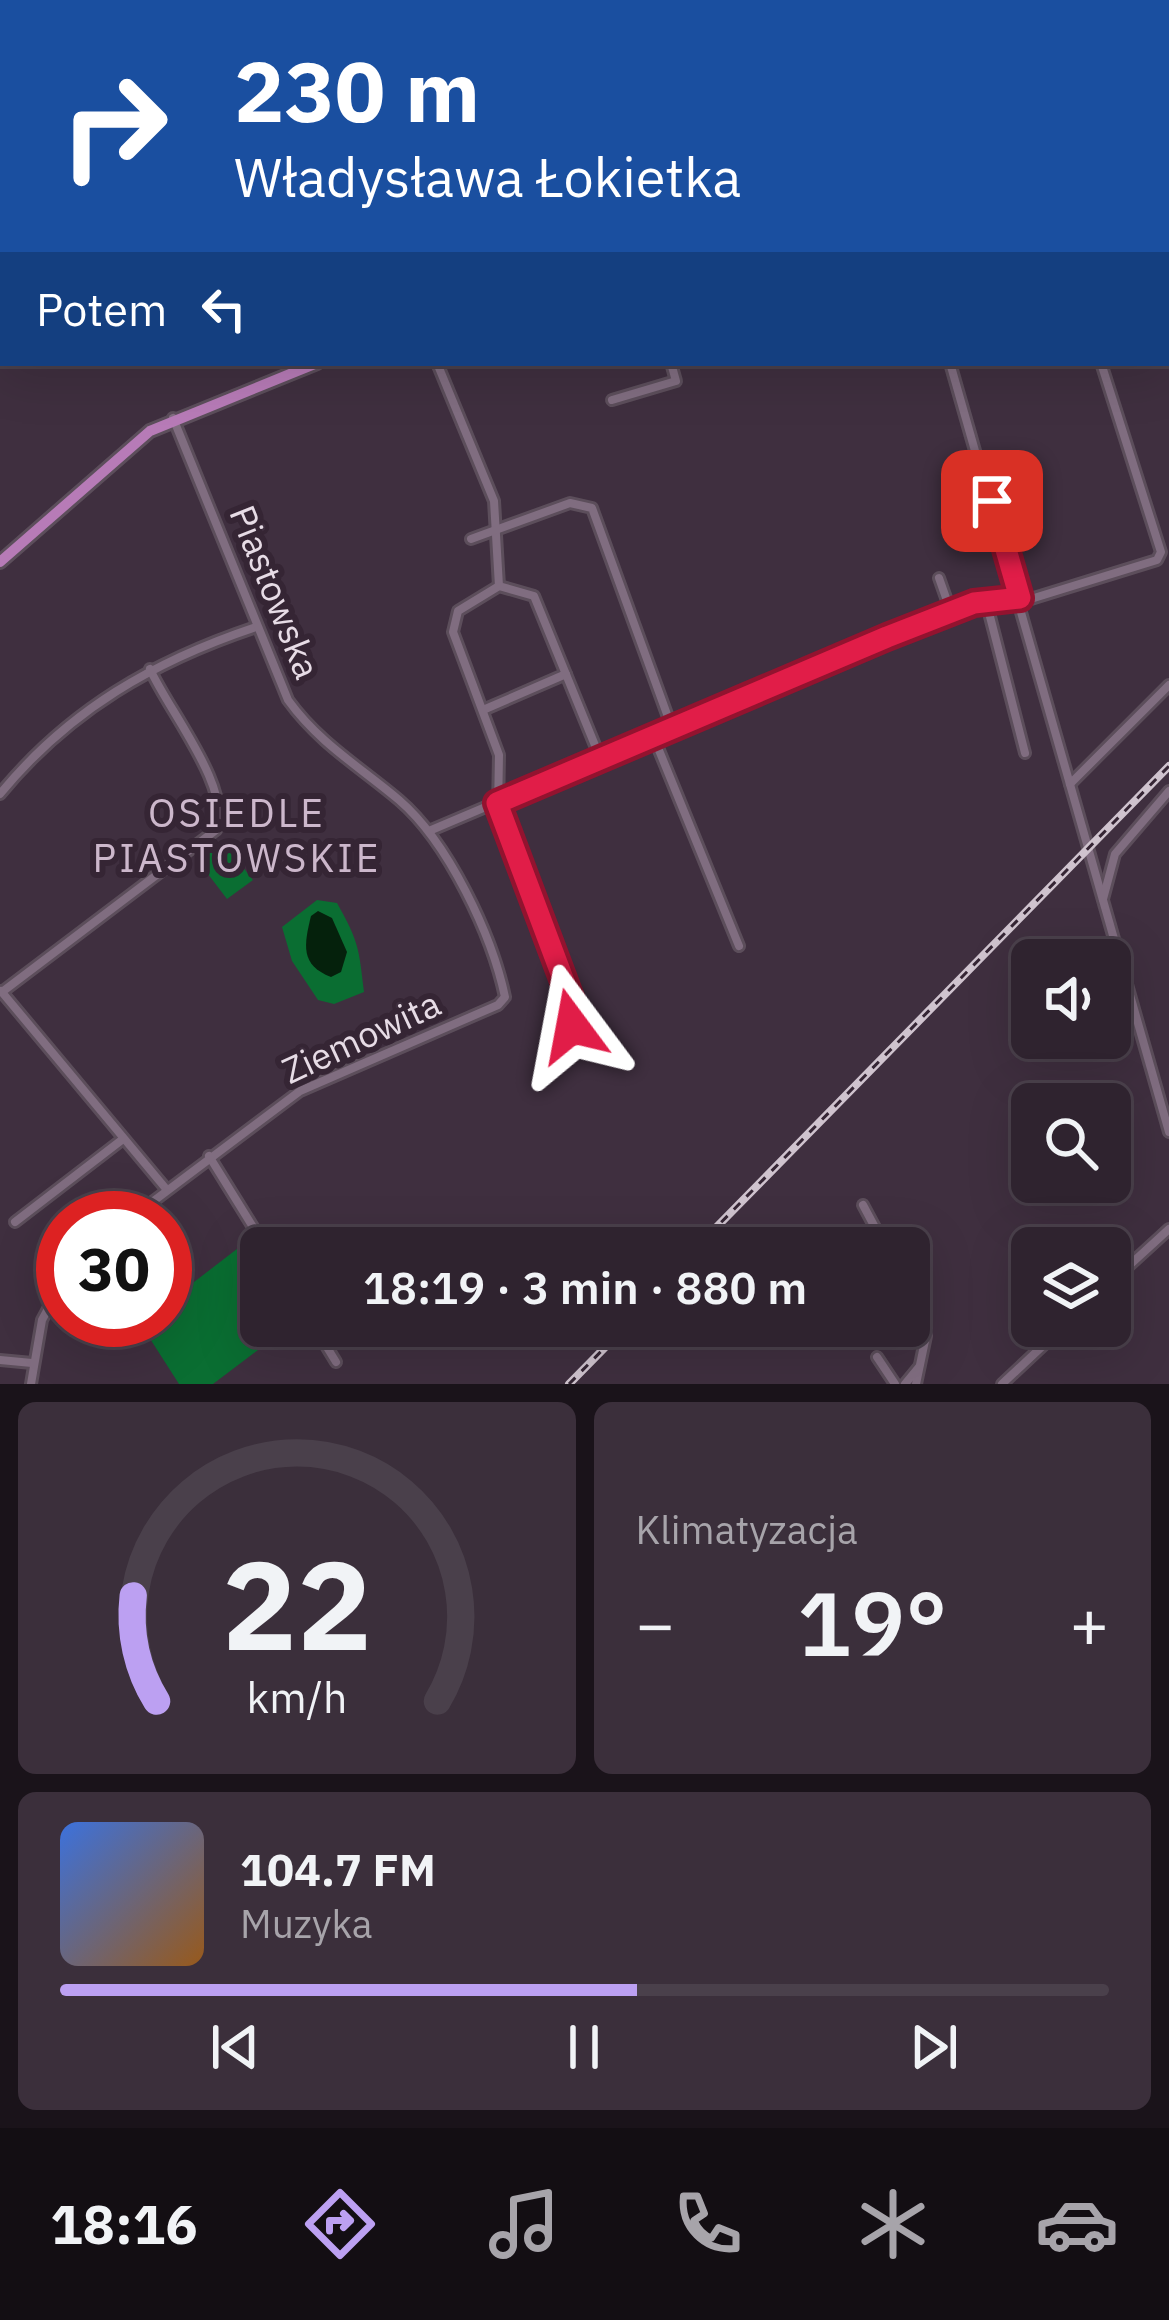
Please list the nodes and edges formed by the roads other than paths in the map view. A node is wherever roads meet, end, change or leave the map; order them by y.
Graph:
1 (308, 366) edge
2 (438, 366) edge
3 (672, 366) edge
4 (951, 366) edge
5 (1102, 366) edge
6 (612, 400) dead end
7 (173, 418) junction
8 (498, 530) junction
9 (471, 538) dead end
10 (0, 562) edge
11 (939, 578) dead end
12 (499, 586) junction
13 (1021, 600) junction
14 (986, 601) junction
15 (951, 612) junction
16 (256, 626) junction
17 (151, 669) junction
18 (566, 674) junction
19 (1169, 685) edge
20 (483, 710) junction
21 (671, 730) junction
22 (654, 738) junction
23 (1025, 753) dead end
24 (601, 760) junction
25 (1070, 784) junction
26 (1169, 791) edge
27 (0, 794) edge
28 (497, 803) junction
29 (429, 831) junction
30 (1103, 899) junction
31 (739, 946) dead end
32 (1, 991) edge
33 (503, 1001) joint
34 (577, 1016) dead end
35 (1169, 1132) edge
36 (123, 1138) junction
37 (209, 1156) junction
38 (166, 1190) joint
39 (863, 1205) dead end
40 (15, 1222) dead end
41 (253, 1227) edge
42 (875, 1227) edge
43 (1169, 1229) edge
44 (1131, 1264) edge
45 (36, 1344) edge
46 (327, 1347) edge
47 (925, 1347) edge
48 (1042, 1347) edge
49 (926, 1355) junction
50 (0, 1360) edge
51 (336, 1362) dead end
52 (32, 1363) junction
53 (31, 1384) edge
54 (884, 1384) edge
55 (895, 1384) edge
56 (905, 1384) edge
57 (916, 1384) edge
58 (1002, 1384) edge

1 - 7 main road
2 - 8 street
3 - 6 street
4 - 13 street
5 - 13 street
7 - 10 main road
7 - 16 street, Piastowska
8 - 9 street
8 - 12 street
8 - 21 street
11 - 15 street
12 - 18 street
12 - 20 street
13 - 14 street
13 - 25 street
14 - 15 street
14 - 23 street
15 - 21 street
16 - 17 street
16 - 29 street, Piastowska
17 - 27 street
17 - 32 street
18 - 20 street
18 - 24 street
19 - 25 street
20 - 28 street
21 - 22 street
22 - 24 street
22 - 31 street
24 - 28 street
25 - 30 street
26 - 30 street
28 - 29 street
28 - 34 street
29 - 33 street, Piastowska
30 - 35 street
32 - 36 street
33 - 37 street, Ziemowita
36 - 38 street
36 - 40 street
37 - 38 street, Ziemowita
37 - 41 street
39 - 42 street
43 - 44 street
45 - 52 street
46 - 51 street
47 - 49 street
48 - 58 street
49 - 56 street
49 - 57 street
50 - 52 street
52 - 53 street
54 - 55 street

